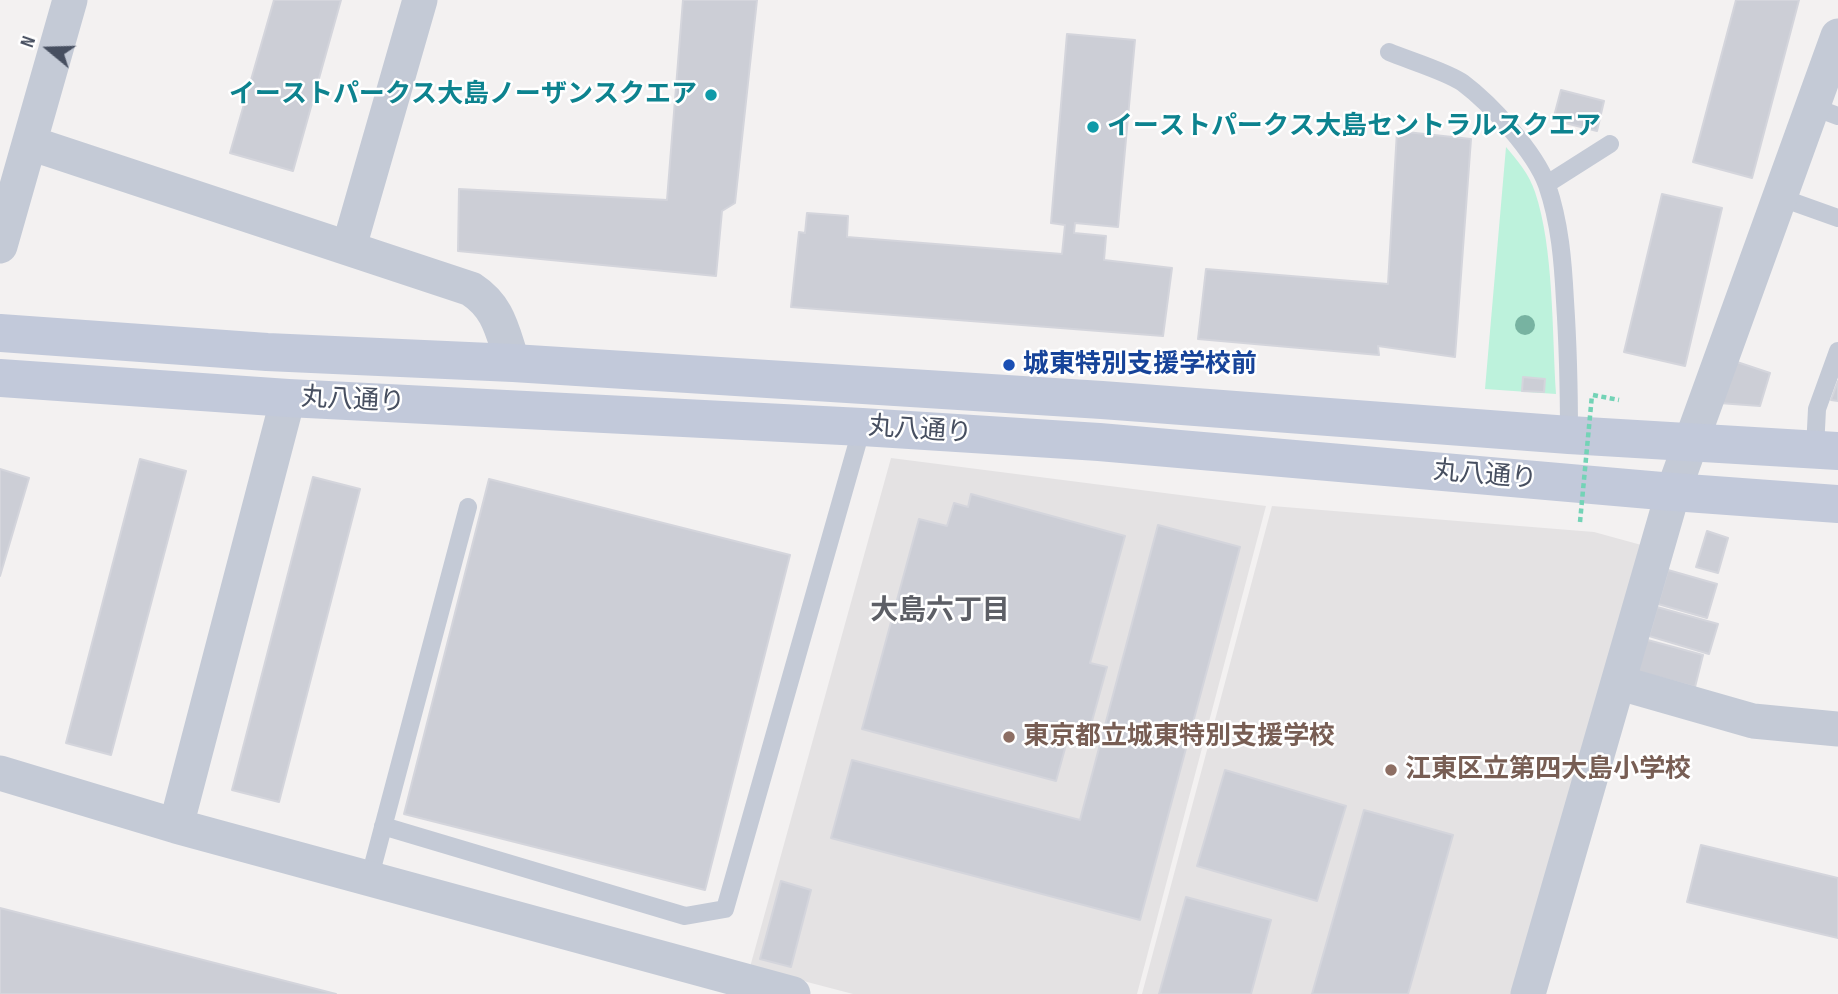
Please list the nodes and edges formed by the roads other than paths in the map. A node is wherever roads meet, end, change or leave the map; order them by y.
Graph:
1 (71, 0) edge
2 (419, 0) edge
3 (1838, 36) edge
4 (1389, 52) dead end
5 (1825, 111) edge
6 (30, 144) junction
7 (1609, 144) dead end
8 (1546, 184) junction
9 (1779, 197) junction
10 (1838, 218) edge
11 (0, 246) edge
12 (348, 247) junction
13 (0, 333) edge
14 (1838, 351) edge
15 (513, 363) junction
16 (0, 378) edge
17 (275, 397) junction
18 (862, 427) junction
19 (1569, 435) junction
20 (1691, 441) junction
21 (1826, 450) edge
22 (1674, 492) junction
23 (1838, 504) edge
24 (468, 507) dead end
25 (1620, 683) junction
26 (1838, 729) edge
27 (0, 773) edge
28 (176, 826) junction
29 (383, 826) junction
30 (369, 880) junction
31 (793, 994) edge
32 (1528, 994) edge

1 - 6 street
2 - 12 street
3 - 5 street
4 - 8 lane
5 - 9 street
6 - 11 street
6 - 12 street
7 - 8 lane
8 - 19 lane
9 - 10 lane
9 - 20 street
12 - 15 street
13 - 15 main road, 丸八通り
14 - 21 lane
15 - 19 main road, 丸八通り
16 - 17 main road, 丸八通り
17 - 18 main road, 丸八通り
17 - 28 street
18 - 22 main road, 丸八通り
18 - 29 lane
19 - 20 main road, 丸八通り
20 - 21 main road, 丸八通り
20 - 22 street
22 - 23 main road, 丸八通り
22 - 25 street
24 - 29 lane
25 - 26 street
25 - 32 street
27 - 28 street
28 - 30 street
29 - 30 lane
30 - 31 street

